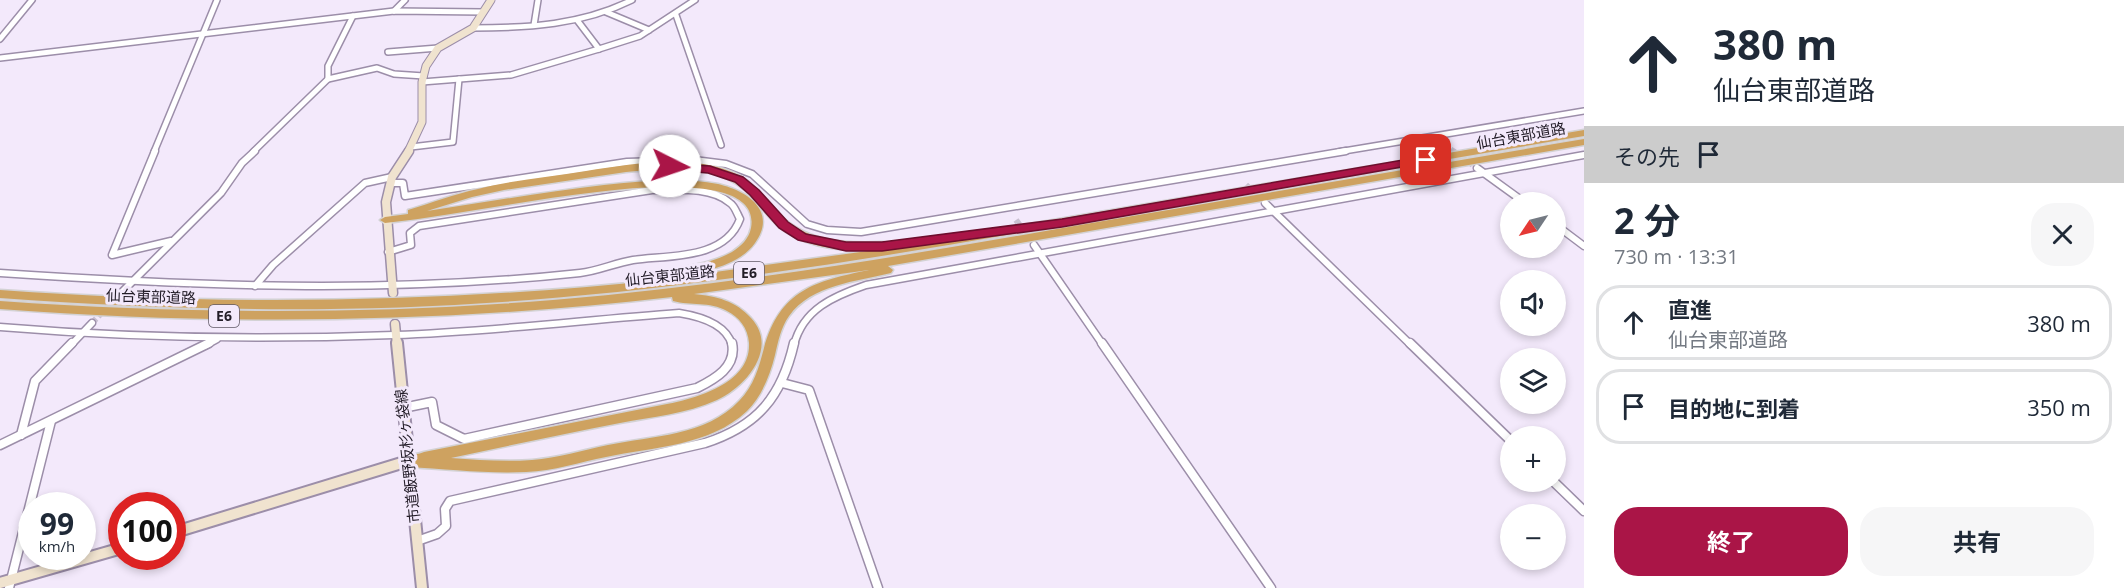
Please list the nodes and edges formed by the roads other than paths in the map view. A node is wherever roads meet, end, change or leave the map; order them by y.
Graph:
1 (32, 0) edge
2 (217, 0) edge
3 (405, 0) edge
4 (491, 0) edge
5 (538, 0) edge
6 (632, 0) edge
7 (695, 0) edge
8 (394, 11) junction
9 (483, 12) junction
10 (606, 12) junction
11 (675, 15) junction
12 (353, 16) junction
13 (577, 20) junction
14 (534, 25) junction
15 (473, 28) junction
16 (650, 30) junction
17 (204, 34) junction
18 (0, 39) edge
19 (438, 48) junction
20 (599, 49) junction
21 (388, 52) dead end
22 (0, 58) edge
23 (423, 79) junction
24 (459, 79) junction
25 (328, 80) junction
26 (1584, 111) edge
27 (1584, 133) edge
28 (1584, 142) edge
29 (721, 145) dead end
30 (411, 147) junction
31 (1584, 155) edge
32 (1477, 168) tunnel mouth
33 (1484, 173) junction
34 (391, 180) junction
35 (1510, 192) edge
36 (1265, 203) tunnel mouth
37 (1272, 210) junction
38 (385, 220) junction
39 (1066, 227) junction
40 (1566, 232) edge
41 (172, 241) junction
42 (1584, 246) edge
43 (1036, 249) junction
44 (388, 252) junction
45 (0, 273) edge
46 (132, 282) junction
47 (255, 286) junction
48 (392, 289) junction
49 (122, 292) tunnel mouth
50 (0, 294) edge
51 (435, 302) junction
52 (0, 306) edge
53 (448, 311) junction
54 (92, 323) tunnel mouth
55 (0, 327) edge
56 (395, 330) junction
57 (82, 334) junction
58 (219, 338) junction
59 (782, 383) junction
60 (403, 408) junction
61 (51, 421) junction
62 (1500, 430) edge
63 (21, 435) junction
64 (0, 445) edge
65 (408, 461) junction
66 (1564, 492) edge
67 (1584, 511) edge
68 (186, 529) edge
69 (417, 541) junction
70 (108, 552) edge
71 (6, 583) edge
72 (422, 588) edge
73 (878, 588) edge
74 (1271, 588) edge

1 - 18 street
2 - 17 street
3 - 8 street
4 - 9 street
5 - 14 street
6 - 10 street
7 - 11 street
8 - 9 street
8 - 12 street
9 - 15 street
10 - 13 street
10 - 16 street
11 - 16 street
11 - 29 street
12 - 17 street
12 - 25 street
13 - 14 street
13 - 20 street
14 - 15 street
15 - 19 street
16 - 20 street
17 - 22 street
17 - 41 street
19 - 21 street
19 - 23 street
20 - 24 street
23 - 24 street
23 - 25 street
23 - 30 street
24 - 30 street
25 - 41 street
26 - 34 street
27 - 39 highway, 仙台東部道路 / E6
28 - 39 highway, 仙台東部道路 / E6
30 - 34 street
31 - 33 street
32 - 33 street
33 - 35 street
33 - 37 street
34 - 38 street
34 - 47 street
36 - 37 street
37 - 43 street
37 - 62 street
38 - 39 highway
38 - 44 street
38 - 51 highway
39 - 51 highway, 仙台東部道路 / E6
39 - 53 highway, 仙台東部道路 / E6
39 - 65 highway
40 - 42 street
41 - 46 street
43 - 59 street
43 - 74 street
44 - 48 street
44 - 48 street
45 - 46 street
46 - 47 street
46 - 49 street
47 - 48 street
50 - 51 highway, 仙台東部道路 / E6
52 - 53 highway, 仙台東部道路 / E6
53 - 65 highway
54 - 57 street
55 - 57 street
56 - 58 street
56 - 60 street, 市道飯野坂杉ヶ袋線
56 - 60 street
57 - 58 street
57 - 63 street
58 - 61 street
59 - 69 street
59 - 73 street
60 - 65 street, 市道飯野坂杉ヶ袋線
61 - 63 street
61 - 71 street
63 - 64 street
65 - 68 street
65 - 69 street, 市道飯野坂杉ヶ袋線
66 - 67 street
69 - 72 street, 市道飯野坂杉ヶ袋線
70 - 71 street

